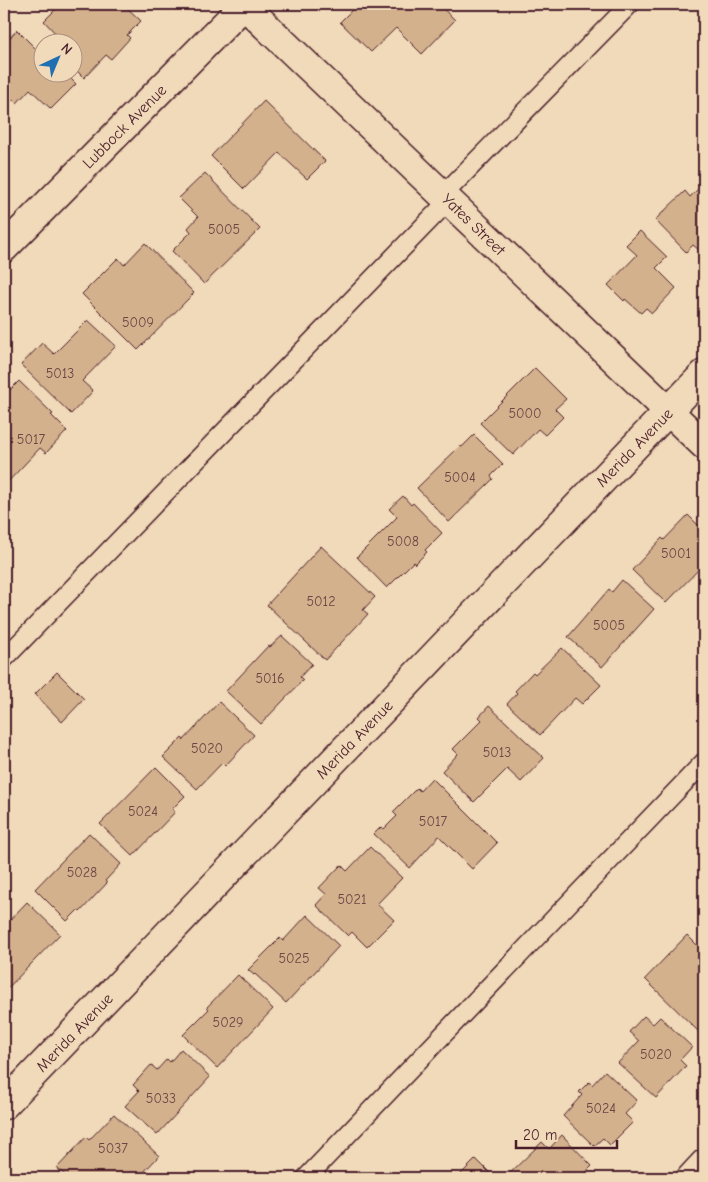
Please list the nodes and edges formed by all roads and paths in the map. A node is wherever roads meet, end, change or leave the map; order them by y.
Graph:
1 (244, 4) edge
2 (630, 4) edge
3 (446, 197) junction
4 (4, 248) edge
5 (704, 374) edge
6 (669, 411) junction
7 (704, 445) edge
8 (4, 659) edge
9 (704, 762) edge
10 (4, 1104) edge
11 (704, 1164) edge
12 (306, 1178) edge
13 (691, 1178) edge

1 - 3 street, Yates Street
1 - 4 street, Lubbock Avenue
2 - 3 lane
3 - 6 street, Yates Street
3 - 8 lane
5 - 6 street, Merida Avenue
6 - 7 street, Yates Street
6 - 10 street, Merida Avenue
9 - 12 lane
11 - 13 street

